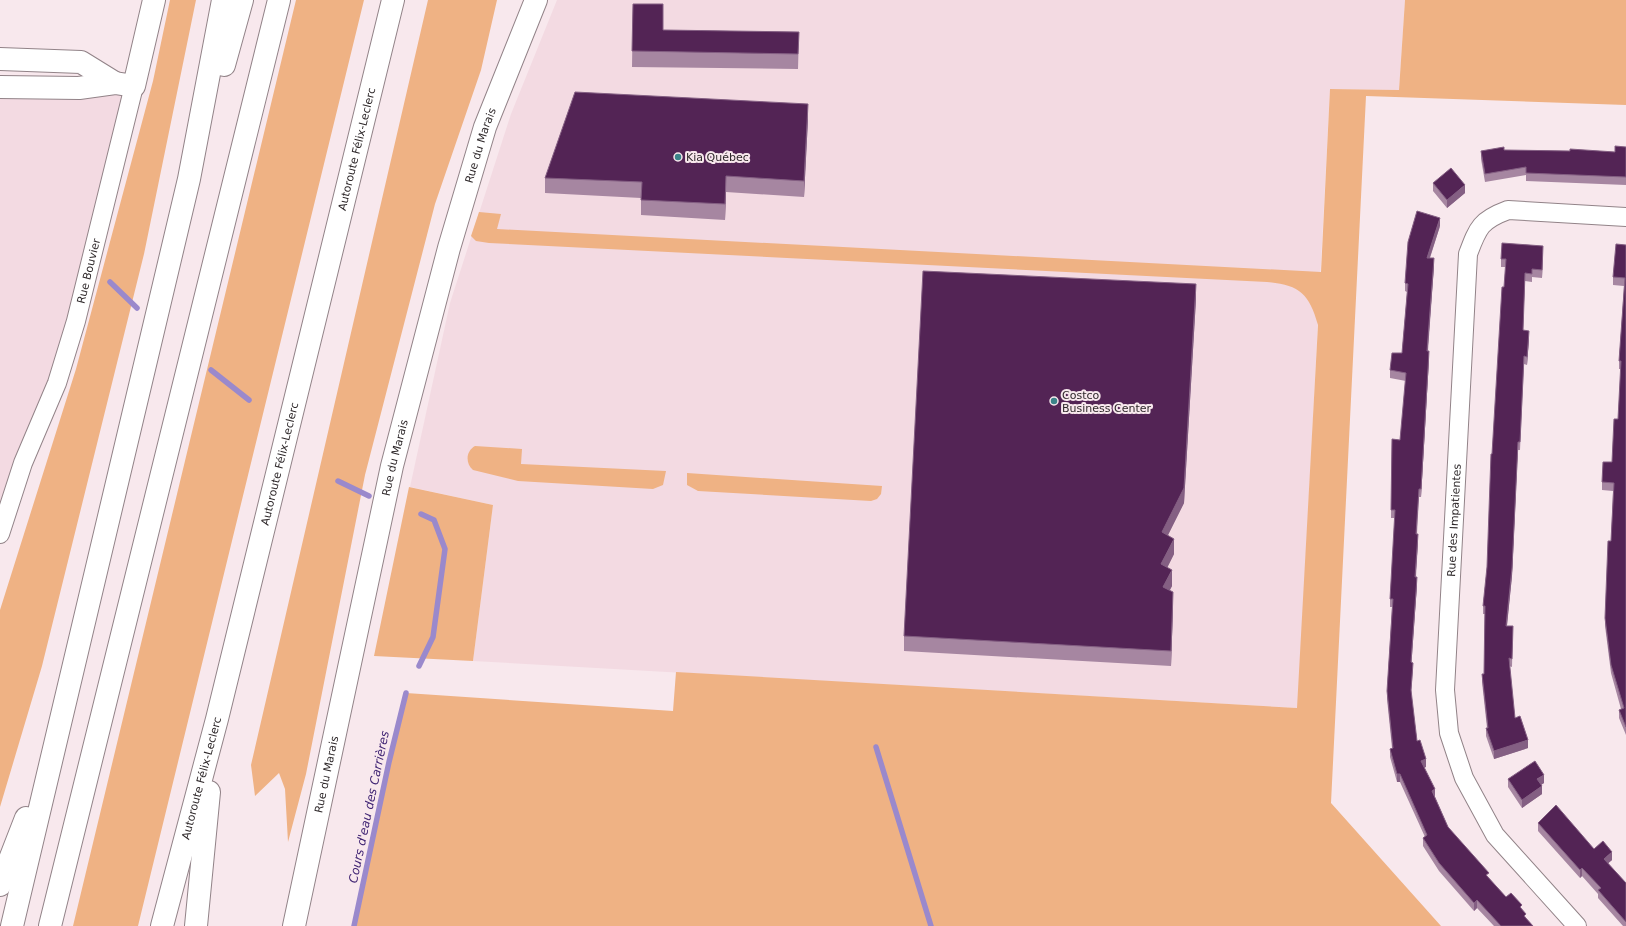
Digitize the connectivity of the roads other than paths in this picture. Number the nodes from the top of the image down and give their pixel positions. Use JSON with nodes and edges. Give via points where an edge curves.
{"nodes":[{"id":1,"x":154,"y":0,"type":"edge"},
{"id":2,"x":223,"y":0,"type":"edge"},
{"id":3,"x":242,"y":0,"type":"edge"},
{"id":4,"x":279,"y":0,"type":"edge"},
{"id":5,"x":393,"y":0,"type":"edge"},
{"id":6,"x":536,"y":0,"type":"edge"},
{"id":7,"x":0,"y":59,"type":"edge"},
{"id":8,"x":124,"y":84,"type":"junction"},
{"id":9,"x":0,"y":87,"type":"edge"},
{"id":10,"x":189,"y":179,"type":"junction"},
{"id":11,"x":1626,"y":217,"type":"edge"},
{"id":12,"x":0,"y":534,"type":"edge"},
{"id":13,"x":217,"y":720,"type":"junction"},
{"id":14,"x":58,"y":734,"type":"junction"},
{"id":15,"x":0,"y":885,"type":"edge"},
{"id":16,"x":12,"y":926,"type":"edge"},
{"id":17,"x":50,"y":926,"type":"edge"},
{"id":18,"x":162,"y":926,"type":"edge"},
{"id":19,"x":196,"y":926,"type":"edge"},
{"id":20,"x":294,"y":926,"type":"edge"},
{"id":21,"x":1576,"y":926,"type":"edge"}],
"edges":[{"from":1,"to":8,"type":"main road","name":"Rue Bouvier"},
{"from":2,"to":10,"type":"main road"},
{"from":3,"to":10,"type":"main road"},
{"from":4,"to":17,"type":"main road"},
{"from":5,"to":13,"type":"main road","name":"Autoroute Félix-Leclerc"},
{"from":6,"to":20,"type":"main road","name":"Rue du Marais","via":[[485,127],[449,248],[394,458]]},
{"from":7,"to":8,"type":"main road","via":[[81,62]]},
{"from":8,"to":9,"type":"main road","via":[[79,88]]},
{"from":8,"to":12,"type":"street","name":"Rue Bouvier","via":[[76,321],[57,383],[23,463]]},
{"from":10,"to":14,"type":"main road"},
{"from":11,"to":21,"type":"street","name":"Rue des Impatientes","via":[[1508,210],[1490,217],[1476,232],[1468,254],[1445,690],[1449,733],[1464,778],[1495,835]]},
{"from":13,"to":18,"type":"main road","name":"Autoroute Félix-Leclerc"},
{"from":13,"to":19,"type":"main road"},
{"from":14,"to":15,"type":"main road"},
{"from":14,"to":16,"type":"main road"}]}
